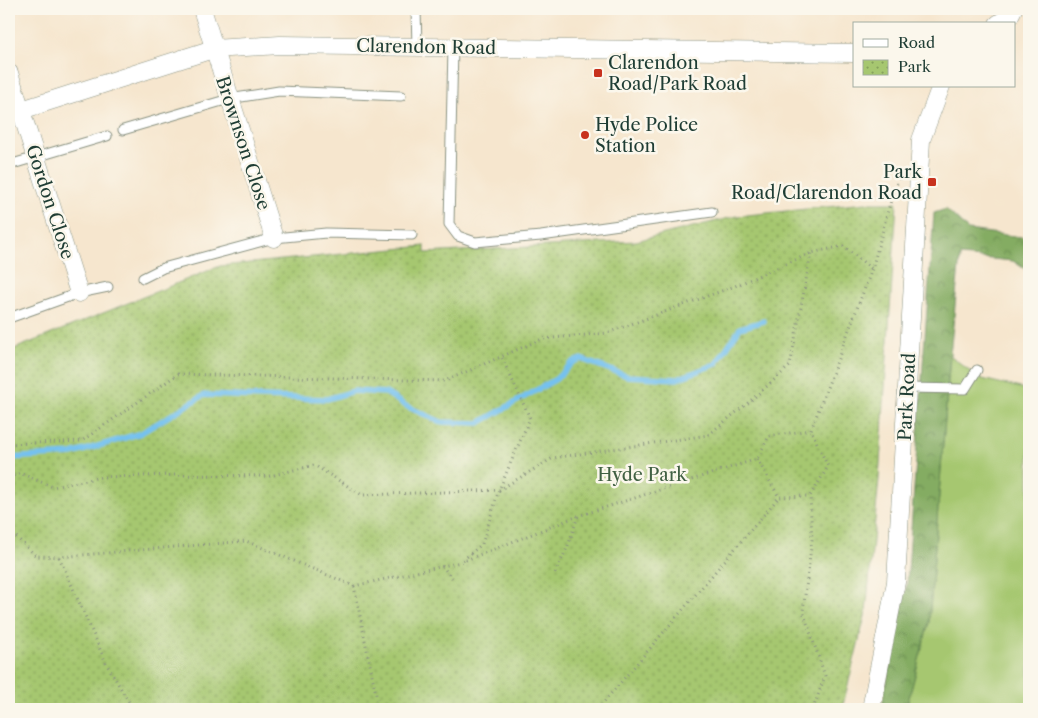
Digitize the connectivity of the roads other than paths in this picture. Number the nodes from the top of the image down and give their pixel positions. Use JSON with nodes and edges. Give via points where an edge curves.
{"nodes":[{"id":1,"x":202,"y":9,"type":"edge"},
{"id":2,"x":416,"y":9,"type":"edge"},
{"id":3,"x":417,"y":47,"type":"junction"},
{"id":4,"x":453,"y":47,"type":"junction"},
{"id":5,"x":213,"y":49,"type":"junction"},
{"id":6,"x":853,"y":53,"type":"edge"},
{"id":7,"x":9,"y":73,"type":"edge"},
{"id":8,"x":940,"y":88,"type":"edge"},
{"id":9,"x":401,"y":96,"type":"dead end"},
{"id":10,"x":229,"y":99,"type":"junction"},
{"id":11,"x":15,"y":113,"type":"edge"},
{"id":12,"x":123,"y":130,"type":"dead end"},
{"id":13,"x":107,"y":136,"type":"dead end"},
{"id":14,"x":36,"y":156,"type":"junction"},
{"id":15,"x":9,"y":164,"type":"edge"},
{"id":16,"x":712,"y":212,"type":"dead end"},
{"id":17,"x":412,"y":235,"type":"dead end"},
{"id":18,"x":274,"y":238,"type":"junction"},
{"id":19,"x":143,"y":278,"type":"dead end"},
{"id":20,"x":108,"y":287,"type":"dead end"},
{"id":21,"x":79,"y":293,"type":"junction"},
{"id":22,"x":9,"y":318,"type":"edge"},
{"id":23,"x":977,"y":370,"type":"dead end"},
{"id":24,"x":907,"y":388,"type":"junction"},
{"id":25,"x":871,"y":709,"type":"edge"}],
"edges":[{"from":1,"to":5,"type":"street","name":"Brownson Close"},
{"from":2,"to":3,"type":"lane"},
{"from":3,"to":4,"type":"street","name":"Clarendon Road"},
{"from":3,"to":5,"type":"street","name":"Clarendon Road","via":[[280,45]]},
{"from":4,"to":6,"type":"street","name":"Clarendon Road"},
{"from":4,"to":16,"type":"lane","via":[[449,224],[458,236],[475,242],[497,240]]},
{"from":5,"to":10,"type":"street","name":"Brownson Close"},
{"from":5,"to":11,"type":"street","name":"Clarendon Road"},
{"from":7,"to":11,"type":"street","name":"Gordon Close"},
{"from":8,"to":24,"type":"street","name":"Park Road","via":[[921,140]]},
{"from":9,"to":10,"type":"lane","via":[[279,91]]},
{"from":10,"to":12,"type":"lane"},
{"from":10,"to":18,"type":"street","name":"Brownson Close"},
{"from":11,"to":14,"type":"street","name":"Gordon Close"},
{"from":13,"to":14,"type":"lane"},
{"from":14,"to":15,"type":"lane"},
{"from":14,"to":21,"type":"street","name":"Gordon Close"},
{"from":17,"to":18,"type":"lane","via":[[326,232]]},
{"from":18,"to":19,"type":"lane","via":[[163,268]]},
{"from":20,"to":21,"type":"lane"},
{"from":21,"to":22,"type":"lane"},
{"from":23,"to":24,"type":"lane","via":[[966,389]]},
{"from":24,"to":25,"type":"street","name":"Park Road","via":[[896,582]]}]}
